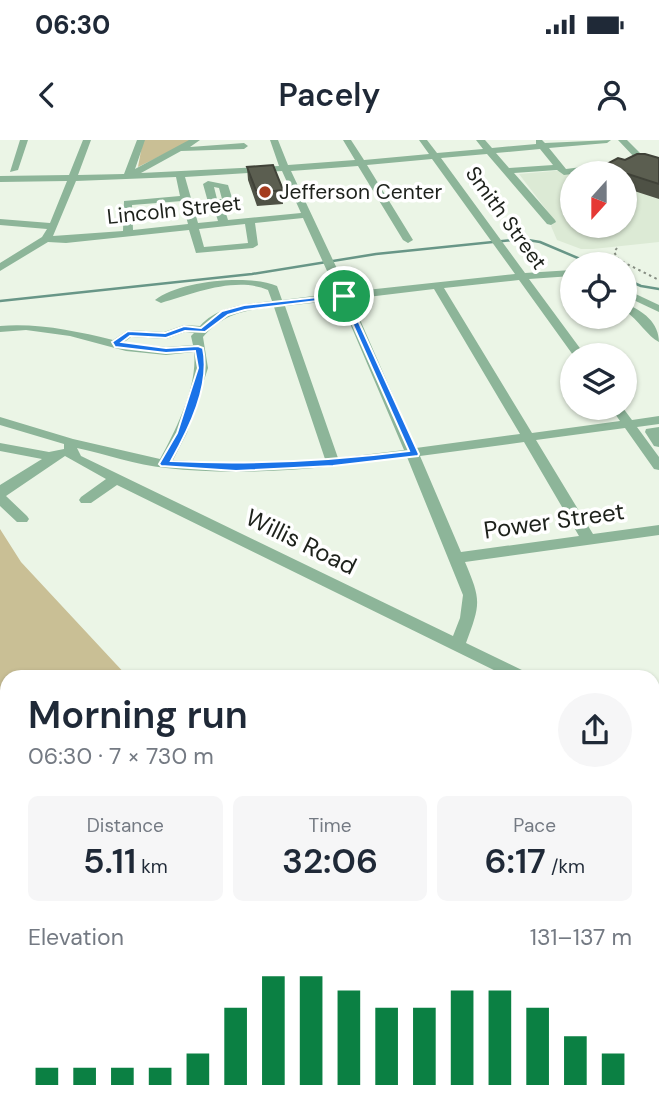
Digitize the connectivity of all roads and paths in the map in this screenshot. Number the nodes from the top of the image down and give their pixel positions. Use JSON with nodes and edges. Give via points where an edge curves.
{"nodes":[{"id":1,"x":24,"y":140,"type":"edge"},
{"id":2,"x":87,"y":140,"type":"edge"},
{"id":3,"x":141,"y":140,"type":"edge"},
{"id":4,"x":196,"y":140,"type":"edge"},
{"id":5,"x":274,"y":140,"type":"edge"},
{"id":6,"x":346,"y":140,"type":"edge"},
{"id":7,"x":423,"y":140,"type":"edge"},
{"id":8,"x":480,"y":140,"type":"edge"},
{"id":9,"x":607,"y":140,"type":"edge"},
{"id":10,"x":622,"y":140,"type":"edge"},
{"id":11,"x":540,"y":143,"type":"edge"},
{"id":12,"x":244,"y":146,"type":"dead end"},
{"id":13,"x":175,"y":150,"type":"junction"},
{"id":14,"x":489,"y":152,"type":"junction"},
{"id":15,"x":436,"y":157,"type":"junction"},
{"id":16,"x":659,"y":160,"type":"edge"},
{"id":17,"x":646,"y":162,"type":"junction"},
{"id":18,"x":360,"y":163,"type":"junction"},
{"id":19,"x":637,"y":163,"type":"edge"},
{"id":20,"x":560,"y":166,"type":"edge"},
{"id":21,"x":659,"y":166,"type":"edge"},
{"id":22,"x":284,"y":169,"type":"junction"},
{"id":23,"x":560,"y":169,"type":"edge"},
{"id":24,"x":13,"y":170,"type":"dead end"},
{"id":25,"x":506,"y":171,"type":"junction"},
{"id":26,"x":180,"y":176,"type":"junction"},
{"id":27,"x":127,"y":177,"type":"junction"},
{"id":28,"x":0,"y":179,"type":"edge"},
{"id":29,"x":72,"y":179,"type":"junction"},
{"id":30,"x":186,"y":201,"type":"junction"},
{"id":31,"x":306,"y":215,"type":"junction"},
{"id":32,"x":250,"y":221,"type":"junction"},
{"id":33,"x":0,"y":222,"type":"edge"},
{"id":34,"x":551,"y":222,"type":"dead end"},
{"id":35,"x":224,"y":224,"type":"junction"},
{"id":36,"x":54,"y":226,"type":"junction"},
{"id":37,"x":193,"y":227,"type":"junction"},
{"id":38,"x":128,"y":234,"type":"junction"},
{"id":39,"x":46,"y":239,"type":"junction"},
{"id":40,"x":408,"y":240,"type":"dead end"},
{"id":41,"x":617,"y":248,"type":"dead end"},
{"id":42,"x":0,"y":268,"type":"edge"},
{"id":43,"x":560,"y":273,"type":"edge"},
{"id":44,"x":521,"y":276,"type":"junction"},
{"id":45,"x":659,"y":280,"type":"edge"},
{"id":46,"x":437,"y":285,"type":"junction"},
{"id":47,"x":344,"y":296,"type":"junction"},
{"id":48,"x":637,"y":298,"type":"edge"},
{"id":49,"x":161,"y":300,"type":"dead end"},
{"id":50,"x":276,"y":303,"type":"junction"},
{"id":51,"x":659,"y":309,"type":"edge"},
{"id":52,"x":637,"y":313,"type":"edge"},
{"id":53,"x":0,"y":329,"type":"edge"},
{"id":54,"x":202,"y":330,"type":"junction"},
{"id":55,"x":659,"y":339,"type":"edge"},
{"id":56,"x":570,"y":343,"type":"edge"},
{"id":57,"x":115,"y":344,"type":"junction"},
{"id":58,"x":198,"y":348,"type":"junction"},
{"id":59,"x":626,"y":420,"type":"edge"},
{"id":60,"x":0,"y":421,"type":"edge"},
{"id":61,"x":629,"y":424,"type":"junction"},
{"id":62,"x":656,"y":430,"type":"edge"},
{"id":63,"x":528,"y":439,"type":"junction"},
{"id":64,"x":639,"y":439,"type":"junction"},
{"id":65,"x":0,"y":447,"type":"edge"},
{"id":66,"x":66,"y":449,"type":"junction"},
{"id":67,"x":414,"y":454,"type":"junction"},
{"id":68,"x":333,"y":463,"type":"junction"},
{"id":69,"x":658,"y":463,"type":"edge"},
{"id":70,"x":164,"y":464,"type":"junction"},
{"id":71,"x":116,"y":479,"type":"junction"},
{"id":72,"x":0,"y":497,"type":"edge"},
{"id":73,"x":86,"y":500,"type":"dead end"},
{"id":74,"x":22,"y":519,"type":"dead end"},
{"id":75,"x":659,"y":530,"type":"edge"},
{"id":76,"x":589,"y":540,"type":"junction"},
{"id":77,"x":456,"y":558,"type":"junction"},
{"id":78,"x":457,"y":646,"type":"junction"},
{"id":79,"x":507,"y":670,"type":"edge"}],
"edges":[{"from":1,"to":24,"type":"street"},
{"from":2,"to":29,"type":"street"},
{"from":3,"to":27,"type":"street"},
{"from":4,"to":13,"type":"street"},
{"from":5,"to":22,"type":"street"},
{"from":6,"to":18,"type":"street"},
{"from":7,"to":15,"type":"street","name":"Smith Street"},
{"from":8,"to":14,"type":"street"},
{"from":9,"to":11,"type":"street"},
{"from":10,"to":17,"type":"street"},
{"from":11,"to":14,"type":"street"},
{"from":11,"to":20,"type":"street"},
{"from":12,"to":13,"type":"street"},
{"from":13,"to":27,"type":"street"},
{"from":14,"to":15,"type":"street"},
{"from":14,"to":25,"type":"street"},
{"from":15,"to":18,"type":"street"},
{"from":15,"to":44,"type":"street","name":"Smith Street"},
{"from":16,"to":17,"type":"street"},
{"from":17,"to":19,"type":"street"},
{"from":17,"to":21,"type":"street"},
{"from":18,"to":22,"type":"street"},
{"from":18,"to":40,"type":"street"},
{"from":22,"to":26,"type":"street"},
{"from":22,"to":31,"type":"street"},
{"from":23,"to":25,"type":"street"},
{"from":25,"to":34,"type":"street"},
{"from":26,"to":27,"type":"street"},
{"from":26,"to":30,"type":"street"},
{"from":27,"to":29,"type":"street"},
{"from":28,"to":29,"type":"street"},
{"from":29,"to":36,"type":"street"},
{"from":30,"to":35,"type":"street","via":[[215,202]]},
{"from":30,"to":37,"type":"street"},
{"from":30,"to":38,"type":"street","via":[[127,203]]},
{"from":31,"to":32,"type":"street","name":"Lincoln Street"},
{"from":31,"to":47,"type":"street"},
{"from":32,"to":35,"type":"street","name":"Lincoln Street"},
{"from":32,"to":37,"type":"street","via":[[255,240],[250,246],[201,251]]},
{"from":33,"to":36,"type":"street"},
{"from":35,"to":37,"type":"street","name":"Lincoln Street"},
{"from":36,"to":39,"type":"street"},
{"from":37,"to":38,"type":"street","name":"Lincoln Street"},
{"from":38,"to":39,"type":"street","name":"Lincoln Street"},
{"from":39,"to":42,"type":"street"},
{"from":41,"to":45,"type":"path","via":[[614,252],[619,260]]},
{"from":43,"to":44,"type":"street"},
{"from":44,"to":46,"type":"street"},
{"from":44,"to":56,"type":"street","name":"Smith Street"},
{"from":46,"to":47,"type":"street"},
{"from":46,"to":63,"type":"street"},
{"from":47,"to":50,"type":"street"},
{"from":47,"to":67,"type":"street"},
{"from":48,"to":51,"type":"street"},
{"from":49,"to":50,"type":"street","via":[[192,289],[254,283],[273,288]]},
{"from":50,"to":54,"type":"street","via":[[225,313]]},
{"from":50,"to":68,"type":"street"},
{"from":52,"to":55,"type":"street"},
{"from":53,"to":57,"type":"street","via":[[26,327]]},
{"from":54,"to":57,"type":"street","via":[[184,328],[166,336],[128,333]]},
{"from":54,"to":58,"type":"street","via":[[197,336]]},
{"from":57,"to":58,"type":"street","via":[[166,351]]},
{"from":58,"to":70,"type":"street","via":[[199,379],[181,433]]},
{"from":59,"to":61,"type":"street"},
{"from":60,"to":66,"type":"street"},
{"from":61,"to":62,"type":"street"},
{"from":61,"to":63,"type":"street"},
{"from":61,"to":64,"type":"street"},
{"from":62,"to":64,"type":"street"},
{"from":63,"to":67,"type":"street"},
{"from":63,"to":76,"type":"street"},
{"from":64,"to":69,"type":"street"},
{"from":65,"to":66,"type":"street","via":[[39,455]]},
{"from":66,"to":70,"type":"street"},
{"from":66,"to":71,"type":"street","name":"Willis Road"},
{"from":66,"to":72,"type":"street","via":[[4,489]]},
{"from":67,"to":68,"type":"street"},
{"from":67,"to":77,"type":"street"},
{"from":68,"to":70,"type":"street","via":[[236,468]]},
{"from":71,"to":73,"type":"street"},
{"from":71,"to":78,"type":"street","name":"Willis Road"},
{"from":72,"to":74,"type":"street"},
{"from":75,"to":76,"type":"street","name":"Power Street"},
{"from":76,"to":77,"type":"street","name":"Power Street"},
{"from":77,"to":78,"type":"street","via":[[471,595]]},
{"from":78,"to":79,"type":"street","name":"Willis Road"}]}
